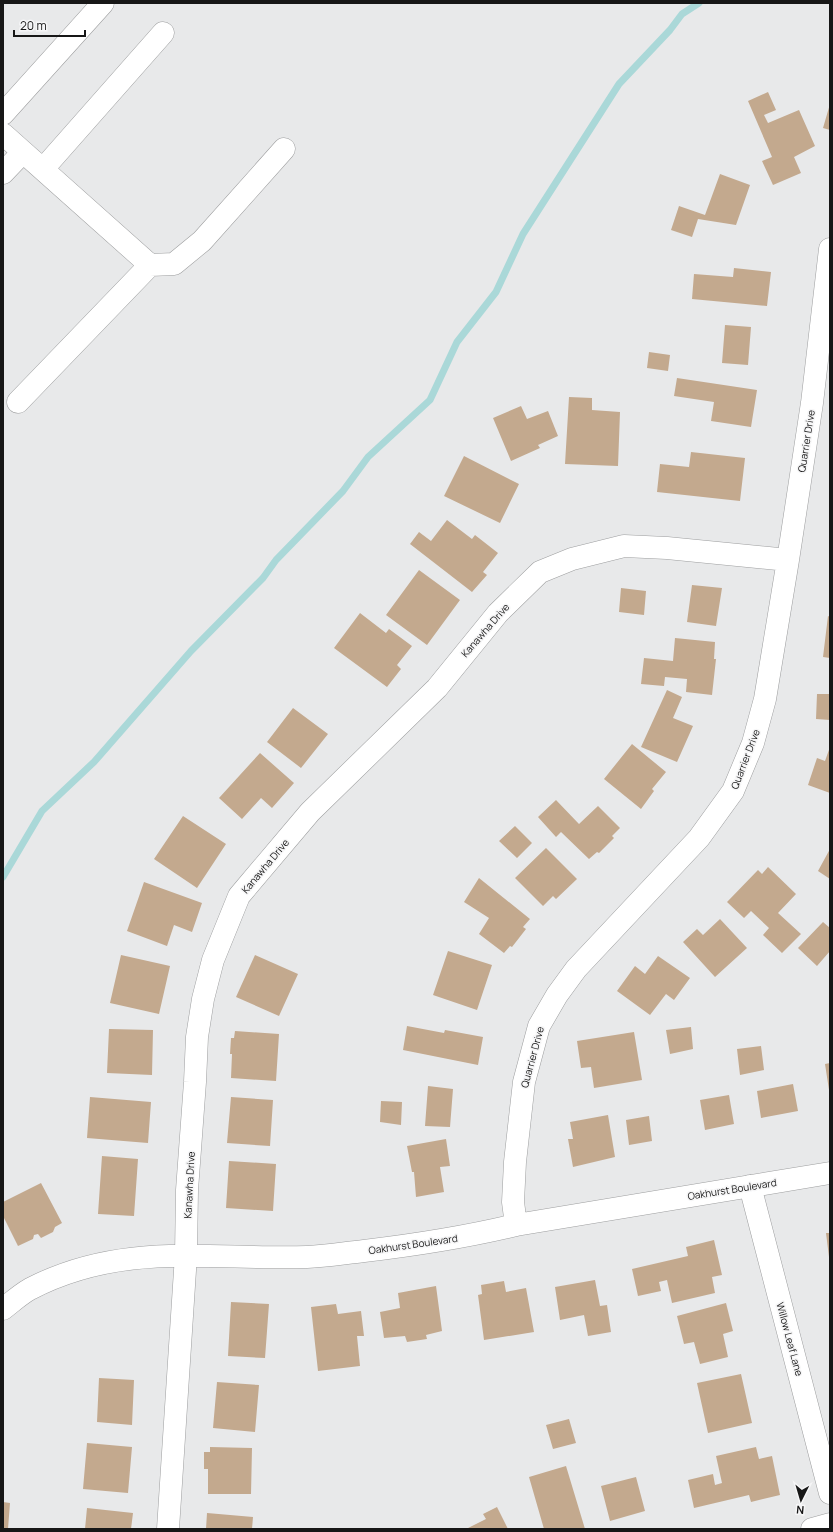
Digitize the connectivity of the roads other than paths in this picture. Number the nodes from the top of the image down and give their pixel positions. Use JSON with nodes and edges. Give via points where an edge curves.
{"nodes":[{"id":1,"x":103,"y":3,"type":"edge"},
{"id":2,"x":163,"y":33,"type":"dead end"},
{"id":3,"x":3,"y":114,"type":"edge"},
{"id":4,"x":3,"y":134,"type":"edge"},
{"id":5,"x":284,"y":150,"type":"dead end"},
{"id":6,"x":24,"y":152,"type":"junction"},
{"id":7,"x":43,"y":169,"type":"junction"},
{"id":8,"x":3,"y":173,"type":"edge"},
{"id":9,"x":830,"y":249,"type":"edge"},
{"id":10,"x":150,"y":265,"type":"junction"},
{"id":11,"x":18,"y":402,"type":"dead end"},
{"id":12,"x":788,"y":560,"type":"junction"},
{"id":13,"x":830,"y":1173,"type":"edge"},
{"id":14,"x":750,"y":1186,"type":"junction"},
{"id":15,"x":516,"y":1225,"type":"junction"},
{"id":16,"x":186,"y":1255,"type":"junction"},
{"id":17,"x":3,"y":1309,"type":"edge"},
{"id":18,"x":830,"y":1493,"type":"edge"},
{"id":19,"x":830,"y":1524,"type":"edge"},
{"id":20,"x":168,"y":1529,"type":"edge"},
{"id":21,"x":812,"y":1529,"type":"edge"}],
"edges":[{"from":1,"to":3,"type":"street"},
{"from":2,"to":7,"type":"street"},
{"from":4,"to":6,"type":"street"},
{"from":5,"to":10,"type":"street","via":[[202,241],[174,264]]},
{"from":6,"to":7,"type":"street"},
{"from":6,"to":8,"type":"street"},
{"from":7,"to":10,"type":"street"},
{"from":9,"to":12,"type":"street","name":"Quarrier Drive","via":[[812,403]]},
{"from":10,"to":11,"type":"street"},
{"from":12,"to":15,"type":"street","name":"Quarrier Drive","via":[[765,699],[753,743],[733,791],[699,838],[576,969],[539,1026],[524,1082],[513,1202]]},
{"from":12,"to":16,"type":"street","name":"Kanawha Drive","via":[[624,546],[572,559],[540,572],[498,613],[437,688],[310,812],[239,896],[213,960],[197,1037],[187,1190]]},
{"from":13,"to":14,"type":"street","name":"Oakhurst Boulevard"},
{"from":14,"to":15,"type":"street","name":"Oakhurst Boulevard"},
{"from":14,"to":18,"type":"street","name":"Willow Leaf Lane"},
{"from":15,"to":16,"type":"street","name":"Oakhurst Boulevard","via":[[477,1235],[416,1245],[307,1257]]},
{"from":16,"to":17,"type":"street","name":"Oakhurst Boulevard","via":[[144,1256],[69,1272],[29,1290]]},
{"from":16,"to":20,"type":"street","name":"Kanawha Drive"},
{"from":19,"to":21,"type":"street"}]}
